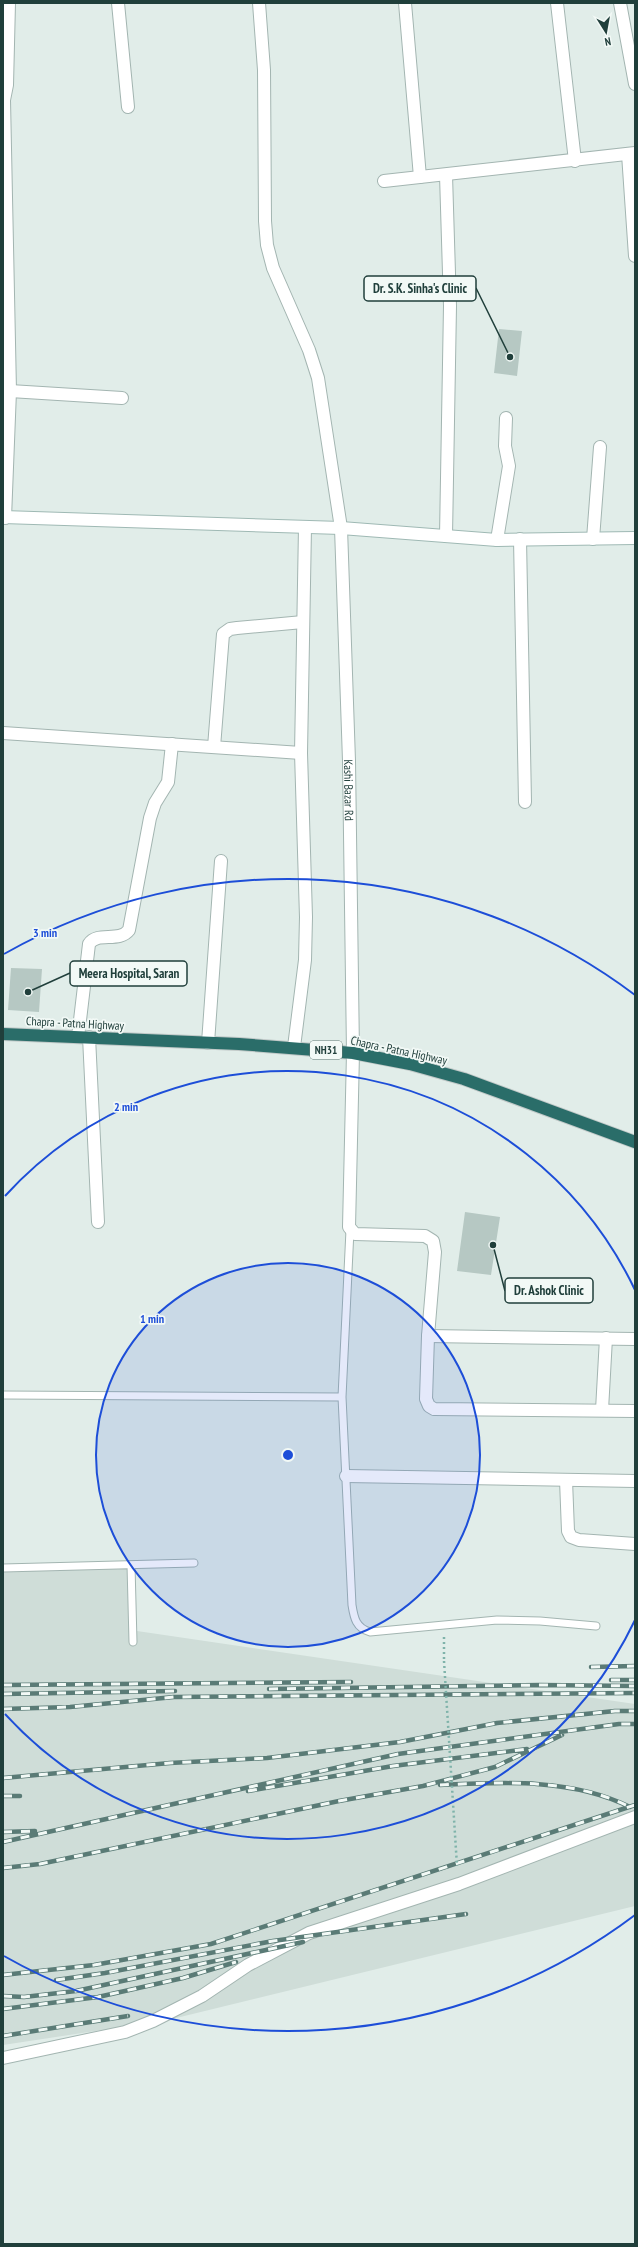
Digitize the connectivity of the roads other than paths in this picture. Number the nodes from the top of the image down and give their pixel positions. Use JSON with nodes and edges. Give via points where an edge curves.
{"nodes":[{"id":1,"x":9,"y":3,"type":"edge"},
{"id":2,"x":118,"y":3,"type":"edge"},
{"id":3,"x":259,"y":3,"type":"edge"},
{"id":4,"x":405,"y":3,"type":"edge"},
{"id":5,"x":557,"y":3,"type":"edge"},
{"id":6,"x":620,"y":3,"type":"edge"},
{"id":7,"x":635,"y":84,"type":"edge"},
{"id":8,"x":128,"y":106,"type":"dead end"},
{"id":9,"x":632,"y":154,"type":"edge"},
{"id":10,"x":575,"y":161,"type":"junction"},
{"id":11,"x":446,"y":174,"type":"junction"},
{"id":12,"x":420,"y":177,"type":"junction"},
{"id":13,"x":384,"y":181,"type":"dead end"},
{"id":14,"x":4,"y":182,"type":"edge"},
{"id":15,"x":635,"y":256,"type":"edge"},
{"id":16,"x":10,"y":391,"type":"junction"},
{"id":17,"x":122,"y":398,"type":"dead end"},
{"id":18,"x":506,"y":418,"type":"dead end"},
{"id":19,"x":600,"y":447,"type":"dead end"},
{"id":20,"x":4,"y":518,"type":"edge"},
{"id":21,"x":305,"y":527,"type":"junction"},
{"id":22,"x":341,"y":528,"type":"junction"},
{"id":23,"x":446,"y":536,"type":"junction"},
{"id":24,"x":635,"y":538,"type":"edge"},
{"id":25,"x":520,"y":539,"type":"junction"},
{"id":26,"x":592,"y":539,"type":"junction"},
{"id":27,"x":497,"y":540,"type":"junction"},
{"id":28,"x":303,"y":622,"type":"junction"},
{"id":29,"x":3,"y":733,"type":"edge"},
{"id":30,"x":172,"y":744,"type":"junction"},
{"id":31,"x":214,"y":747,"type":"junction"},
{"id":32,"x":301,"y":754,"type":"junction"},
{"id":33,"x":524,"y":802,"type":"dead end"},
{"id":34,"x":221,"y":861,"type":"dead end"},
{"id":35,"x":3,"y":1034,"type":"edge"},
{"id":36,"x":83,"y":1037,"type":"junction"},
{"id":37,"x":208,"y":1043,"type":"junction"},
{"id":38,"x":294,"y":1047,"type":"junction"},
{"id":39,"x":353,"y":1053,"type":"junction"},
{"id":40,"x":635,"y":1142,"type":"edge"},
{"id":41,"x":98,"y":1222,"type":"dead end"},
{"id":42,"x":350,"y":1230,"type":"junction"},
{"id":43,"x":428,"y":1336,"type":"junction"},
{"id":44,"x":606,"y":1338,"type":"junction"},
{"id":45,"x":635,"y":1339,"type":"edge"},
{"id":46,"x":3,"y":1395,"type":"edge"},
{"id":47,"x":342,"y":1397,"type":"junction"},
{"id":48,"x":602,"y":1410,"type":"junction"},
{"id":49,"x":635,"y":1411,"type":"edge"},
{"id":50,"x":346,"y":1476,"type":"junction"},
{"id":51,"x":566,"y":1480,"type":"junction"},
{"id":52,"x":635,"y":1481,"type":"edge"},
{"id":53,"x":635,"y":1544,"type":"edge"},
{"id":54,"x":194,"y":1563,"type":"dead end"},
{"id":55,"x":131,"y":1565,"type":"junction"},
{"id":56,"x":3,"y":1568,"type":"edge"},
{"id":57,"x":596,"y":1626,"type":"dead end"},
{"id":58,"x":133,"y":1642,"type":"dead end"},
{"id":59,"x":635,"y":1817,"type":"edge"},
{"id":60,"x":3,"y":2058,"type":"edge"}],
"edges":[{"from":1,"to":14,"type":"street","via":[[7,85],[4,100]]},
{"from":2,"to":8,"type":"street"},
{"from":3,"to":22,"type":"street","name":"Kashi Bazar Rd","via":[[264,70],[267,245],[273,268],[309,350],[318,378]]},
{"from":4,"to":12,"type":"street"},
{"from":5,"to":10,"type":"street"},
{"from":6,"to":7,"type":"street"},
{"from":9,"to":10,"type":"street"},
{"from":9,"to":15,"type":"street"},
{"from":10,"to":11,"type":"street"},
{"from":11,"to":12,"type":"street"},
{"from":11,"to":23,"type":"street","via":[[450,340]]},
{"from":12,"to":13,"type":"street"},
{"from":14,"to":16,"type":"street"},
{"from":16,"to":17,"type":"street"},
{"from":16,"to":20,"type":"street"},
{"from":18,"to":27,"type":"street","via":[[505,446],[509,466]]},
{"from":19,"to":26,"type":"street"},
{"from":20,"to":21,"type":"street"},
{"from":21,"to":22,"type":"street"},
{"from":21,"to":28,"type":"street"},
{"from":22,"to":23,"type":"street"},
{"from":22,"to":39,"type":"street","name":"Kashi Bazar Rd","via":[[349,761]]},
{"from":23,"to":27,"type":"street"},
{"from":24,"to":26,"type":"street"},
{"from":25,"to":26,"type":"street"},
{"from":25,"to":27,"type":"street"},
{"from":25,"to":33,"type":"street"},
{"from":28,"to":31,"type":"street","via":[[230,629],[223,634]]},
{"from":28,"to":32,"type":"street"},
{"from":29,"to":30,"type":"street"},
{"from":30,"to":31,"type":"street"},
{"from":30,"to":36,"type":"street","via":[[168,782],[154,802],[150,818],[129,930],[121,936],[94,939],[89,944]]},
{"from":31,"to":32,"type":"street"},
{"from":32,"to":38,"type":"street","via":[[305,960]]},
{"from":34,"to":37,"type":"street"},
{"from":35,"to":36,"type":"highway","name":"Chapra - Patna Highway","number":"NH31"},
{"from":36,"to":37,"type":"highway","name":"Chapra - Patna Highway","number":"NH31"},
{"from":36,"to":41,"type":"street"},
{"from":37,"to":38,"type":"highway","name":"Chapra - Patna Highway","number":"NH31"},
{"from":38,"to":39,"type":"highway","name":"Chapra - Patna Highway","number":"NH31"},
{"from":39,"to":40,"type":"highway","name":"Chapra - Patna Highway","number":"NH31","via":[[410,1064],[464,1079]]},
{"from":39,"to":42,"type":"street","name":"Kashi Bazar Rd","via":[[348,1215]]},
{"from":42,"to":43,"type":"street","via":[[359,1234],[425,1236],[433,1241],[435,1252]]},
{"from":42,"to":47,"type":"lane"},
{"from":43,"to":44,"type":"street"},
{"from":43,"to":48,"type":"street","via":[[426,1399],[431,1408]]},
{"from":44,"to":45,"type":"street"},
{"from":44,"to":48,"type":"street"},
{"from":46,"to":47,"type":"lane"},
{"from":47,"to":50,"type":"lane"},
{"from":48,"to":49,"type":"street"},
{"from":50,"to":51,"type":"street"},
{"from":50,"to":57,"type":"lane","via":[[352,1605],[358,1626],[370,1632],[516,1620]]},
{"from":51,"to":52,"type":"street"},
{"from":51,"to":53,"type":"street","via":[[568,1531],[571,1537],[580,1540]]},
{"from":54,"to":55,"type":"lane"},
{"from":55,"to":56,"type":"lane"},
{"from":55,"to":58,"type":"lane"},
{"from":59,"to":60,"type":"street","via":[[459,1884],[310,1933],[248,1965],[202,1996],[125,2032]]}]}
